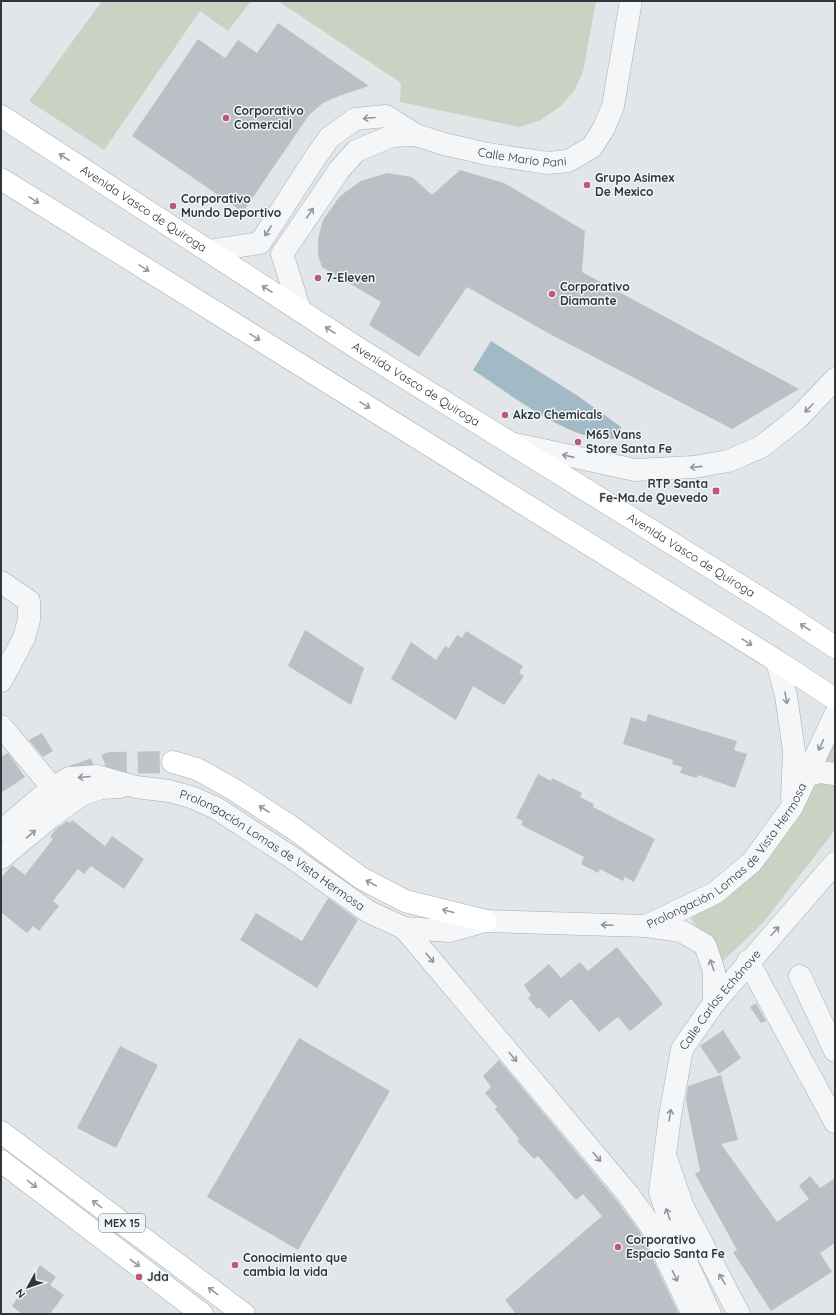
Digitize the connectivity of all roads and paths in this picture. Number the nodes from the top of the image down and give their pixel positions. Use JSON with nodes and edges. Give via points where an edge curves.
{"nodes":[{"id":1,"x":631,"y":1,"type":"edge"},
{"id":2,"x":1,"y":116,"type":"edge"},
{"id":3,"x":416,"y":135,"type":"junction"},
{"id":4,"x":1,"y":179,"type":"edge"},
{"id":5,"x":208,"y":250,"type":"junction"},
{"id":6,"x":300,"y":310,"type":"junction"},
{"id":7,"x":835,"y":379,"type":"edge"},
{"id":8,"x":512,"y":444,"type":"junction"},
{"id":9,"x":1,"y":582,"type":"edge"},
{"id":10,"x":835,"y":646,"type":"edge"},
{"id":11,"x":777,"y":661,"type":"junction"},
{"id":12,"x":1,"y":681,"type":"edge"},
{"id":13,"x":835,"y":699,"type":"edge"},
{"id":14,"x":835,"y":715,"type":"edge"},
{"id":15,"x":1,"y":726,"type":"edge"},
{"id":16,"x":172,"y":762,"type":"tunnel mouth"},
{"id":17,"x":835,"y":774,"type":"edge"},
{"id":18,"x":806,"y":775,"type":"junction"},
{"id":19,"x":136,"y":787,"type":"junction"},
{"id":20,"x":52,"y":788,"type":"junction"},
{"id":21,"x":67,"y":805,"type":"junction"},
{"id":22,"x":792,"y":807,"type":"junction"},
{"id":23,"x":1,"y":831,"type":"edge"},
{"id":24,"x":1,"y":858,"type":"edge"},
{"id":25,"x":835,"y":863,"type":"edge"},
{"id":26,"x":486,"y":921,"type":"junction"},
{"id":27,"x":646,"y":926,"type":"junction"},
{"id":28,"x":404,"y":928,"type":"junction"},
{"id":29,"x":748,"y":962,"type":"junction"},
{"id":30,"x":800,"y":976,"type":"dead end"},
{"id":31,"x":714,"y":1003,"type":"junction"},
{"id":32,"x":835,"y":1051,"type":"edge"},
{"id":33,"x":835,"y":1122,"type":"edge"},
{"id":34,"x":1,"y":1132,"type":"edge"},
{"id":35,"x":664,"y":1154,"type":"junction"},
{"id":36,"x":1,"y":1161,"type":"edge"},
{"id":37,"x":202,"y":1314,"type":"edge"},
{"id":38,"x":244,"y":1314,"type":"edge"},
{"id":39,"x":693,"y":1314,"type":"edge"},
{"id":40,"x":710,"y":1314,"type":"edge"},
{"id":41,"x":739,"y":1314,"type":"edge"}],
"edges":[{"from":1,"to":3,"type":"street","name":"Calle Mario Pani","via":[[613,106],[604,128],[592,147],[568,161],[548,163],[488,154]]},
{"from":5,"to":2,"type":"main road","name":"Avenida Vasco de Quiroga","one_way":true},
{"from":3,"to":5,"type":"street","name":"Calle Mario Pani","one_way":true,"via":[[386,116],[355,119],[329,138],[260,243]]},
{"from":6,"to":3,"type":"street","name":"Calle Mario Pani","one_way":true,"via":[[282,254],[340,169],[356,151],[392,136]]},
{"from":4,"to":11,"type":"main road","one_way":true},
{"from":6,"to":5,"type":"main road","name":"Avenida Vasco de Quiroga","one_way":true},
{"from":8,"to":6,"type":"main road","name":"Avenida Vasco de Quiroga","one_way":true},
{"from":7,"to":8,"type":"street","one_way":true,"via":[[799,417],[761,447],[728,461],[694,467],[635,470]]},
{"from":10,"to":8,"type":"main road","name":"Avenida Vasco de Quiroga","one_way":true},
{"from":9,"to":12,"type":"street","via":[[29,601],[29,620],[24,638]]},
{"from":11,"to":13,"type":"main road"},
{"from":11,"to":22,"type":"street","one_way":true,"via":[[786,696],[794,751]]},
{"from":14,"to":18,"type":"street","name":"Prolongación Lomas de Vista Hermosa","one_way":true},
{"from":15,"to":20,"type":"street"},
{"from":26,"to":16,"type":"main road","one_way":true,"via":[[405,901],[362,878],[233,789],[197,769]]},
{"from":17,"to":18,"type":"street","via":[[821,772]]},
{"from":18,"to":22,"type":"street","name":"Prolongación Lomas de Vista Hermosa"},
{"from":19,"to":20,"type":"street","name":"Prolongación Lomas de Vista Hermosa","one_way":true,"via":[[97,776],[69,778]]},
{"from":19,"to":21,"type":"street","name":"Prolongación Lomas de Vista Hermosa","via":[[101,788],[81,795]]},
{"from":19,"to":28,"type":"street","name":"Prolongación Lomas de Vista Hermosa","via":[[169,791],[216,808],[369,912]]},
{"from":20,"to":21,"type":"street"},
{"from":20,"to":23,"type":"street","name":"Prolongación Lomas de Vista Hermosa"},
{"from":24,"to":21,"type":"street","name":"Prolongación Lomas de Vista Hermosa","one_way":true},
{"from":22,"to":27,"type":"street","name":"Prolongación Lomas de Vista Hermosa","via":[[752,862],[715,893]]},
{"from":29,"to":25,"type":"street","name":"Calle Carlos Echánove","one_way":true},
{"from":27,"to":26,"type":"street","name":"Prolongación Lomas de Vista Hermosa","one_way":true},
{"from":26,"to":28,"type":"street","name":"Prolongación Lomas de Vista Hermosa","via":[[450,931]]},
{"from":31,"to":27,"type":"street","one_way":true,"via":[[714,971],[705,945],[681,931]]},
{"from":28,"to":39,"type":"street","name":"Prolongación Lomas de Vista Hermosa","one_way":true,"via":[[628,1194],[650,1226]]},
{"from":29,"to":31,"type":"street","name":"Calle Carlos Echánove"},
{"from":29,"to":33,"type":"street"},
{"from":30,"to":32,"type":"street"},
{"from":35,"to":31,"type":"street","name":"Calle Carlos Echánove","one_way":true,"via":[[682,1049]]},
{"from":38,"to":34,"type":"main road","number":"MEX 15","one_way":true},
{"from":40,"to":35,"type":"street","one_way":true,"via":[[675,1237],[660,1192]]},
{"from":41,"to":35,"type":"street","name":"Calle Carlos Echánove","one_way":true,"via":[[683,1207]]},
{"from":36,"to":37,"type":"main road","number":"MEX 15","one_way":true}]}
